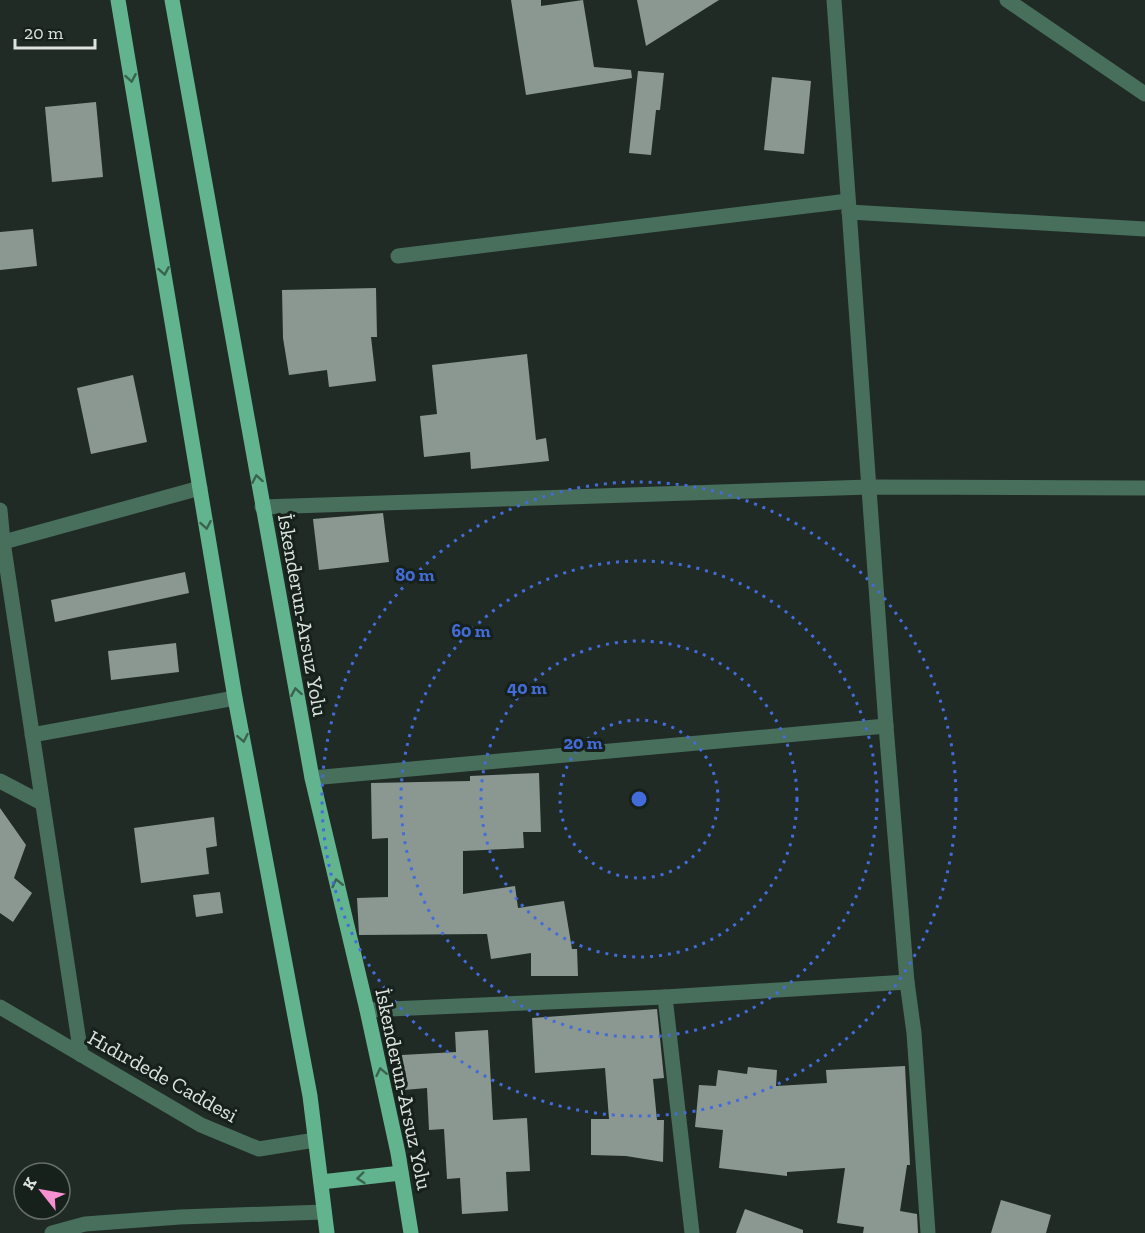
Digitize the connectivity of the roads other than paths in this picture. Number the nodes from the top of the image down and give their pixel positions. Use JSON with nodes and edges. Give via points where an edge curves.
{"nodes":[{"id":1,"x":118,"y":0,"type":"edge"},
{"id":2,"x":172,"y":0,"type":"edge"},
{"id":3,"x":834,"y":0,"type":"edge"},
{"id":4,"x":1007,"y":0,"type":"edge"},
{"id":5,"x":1145,"y":94,"type":"edge"},
{"id":6,"x":849,"y":207,"type":"junction"},
{"id":7,"x":1145,"y":229,"type":"edge"},
{"id":8,"x":398,"y":256,"type":"dead end"},
{"id":9,"x":869,"y":487,"type":"junction"},
{"id":10,"x":200,"y":488,"type":"junction"},
{"id":11,"x":1145,"y":488,"type":"edge"},
{"id":12,"x":262,"y":507,"type":"junction"},
{"id":13,"x":0,"y":510,"type":"edge"},
{"id":14,"x":2,"y":543,"type":"edge"},
{"id":15,"x":235,"y":698,"type":"junction"},
{"id":16,"x":886,"y":726,"type":"junction"},
{"id":17,"x":32,"y":735,"type":"junction"},
{"id":18,"x":312,"y":778,"type":"junction"},
{"id":19,"x":0,"y":781,"type":"edge"},
{"id":20,"x":42,"y":803,"type":"junction"},
{"id":21,"x":907,"y":982,"type":"junction"},
{"id":22,"x":665,"y":997,"type":"junction"},
{"id":23,"x":0,"y":1007,"type":"edge"},
{"id":24,"x":367,"y":1010,"type":"junction"},
{"id":25,"x":81,"y":1055,"type":"junction"},
{"id":26,"x":315,"y":1140,"type":"junction"},
{"id":27,"x":402,"y":1173,"type":"junction"},
{"id":28,"x":321,"y":1182,"type":"junction"},
{"id":29,"x":324,"y":1212,"type":"junction"},
{"id":30,"x":86,"y":1228,"type":"edge"},
{"id":31,"x":52,"y":1233,"type":"edge"},
{"id":32,"x":327,"y":1233,"type":"edge"},
{"id":33,"x":411,"y":1233,"type":"edge"},
{"id":34,"x":692,"y":1233,"type":"edge"},
{"id":35,"x":928,"y":1233,"type":"edge"}],
"edges":[{"from":1,"to":10,"type":"main road","one_way":true},
{"from":12,"to":2,"type":"main road","name":"İskenderun-Arsuz Yolu","one_way":true},
{"from":3,"to":6,"type":"street"},
{"from":4,"to":5,"type":"street"},
{"from":6,"to":7,"type":"street"},
{"from":6,"to":8,"type":"street"},
{"from":6,"to":9,"type":"street"},
{"from":9,"to":11,"type":"street"},
{"from":9,"to":12,"type":"street"},
{"from":9,"to":16,"type":"street"},
{"from":10,"to":14,"type":"street"},
{"from":10,"to":15,"type":"main road","one_way":true},
{"from":18,"to":12,"type":"main road","name":"İskenderun-Arsuz Yolu","one_way":true},
{"from":13,"to":14,"type":"street"},
{"from":14,"to":17,"type":"street"},
{"from":15,"to":17,"type":"street"},
{"from":15,"to":26,"type":"main road","one_way":true},
{"from":16,"to":18,"type":"street"},
{"from":16,"to":21,"type":"street"},
{"from":17,"to":20,"type":"street"},
{"from":24,"to":18,"type":"main road","name":"İskenderun-Arsuz Yolu","one_way":true},
{"from":19,"to":20,"type":"street"},
{"from":20,"to":25,"type":"street"},
{"from":21,"to":22,"type":"street"},
{"from":21,"to":35,"type":"street"},
{"from":22,"to":24,"type":"street"},
{"from":22,"to":34,"type":"street"},
{"from":23,"to":25,"type":"street","name":"Hıdırdede Caddesi"},
{"from":27,"to":24,"type":"main road","name":"İskenderun-Arsuz Yolu","one_way":true},
{"from":25,"to":26,"type":"street","name":"Hıdırdede Caddesi","via":[[201,1125],[259,1149]]},
{"from":26,"to":28,"type":"main road"},
{"from":27,"to":28,"type":"main road","one_way":true},
{"from":27,"to":33,"type":"main road","name":"İskenderun-Arsuz Yolu"},
{"from":28,"to":29,"type":"main road"},
{"from":29,"to":30,"type":"street","via":[[180,1217]]},
{"from":29,"to":32,"type":"main road"},
{"from":30,"to":31,"type":"street"}]}
